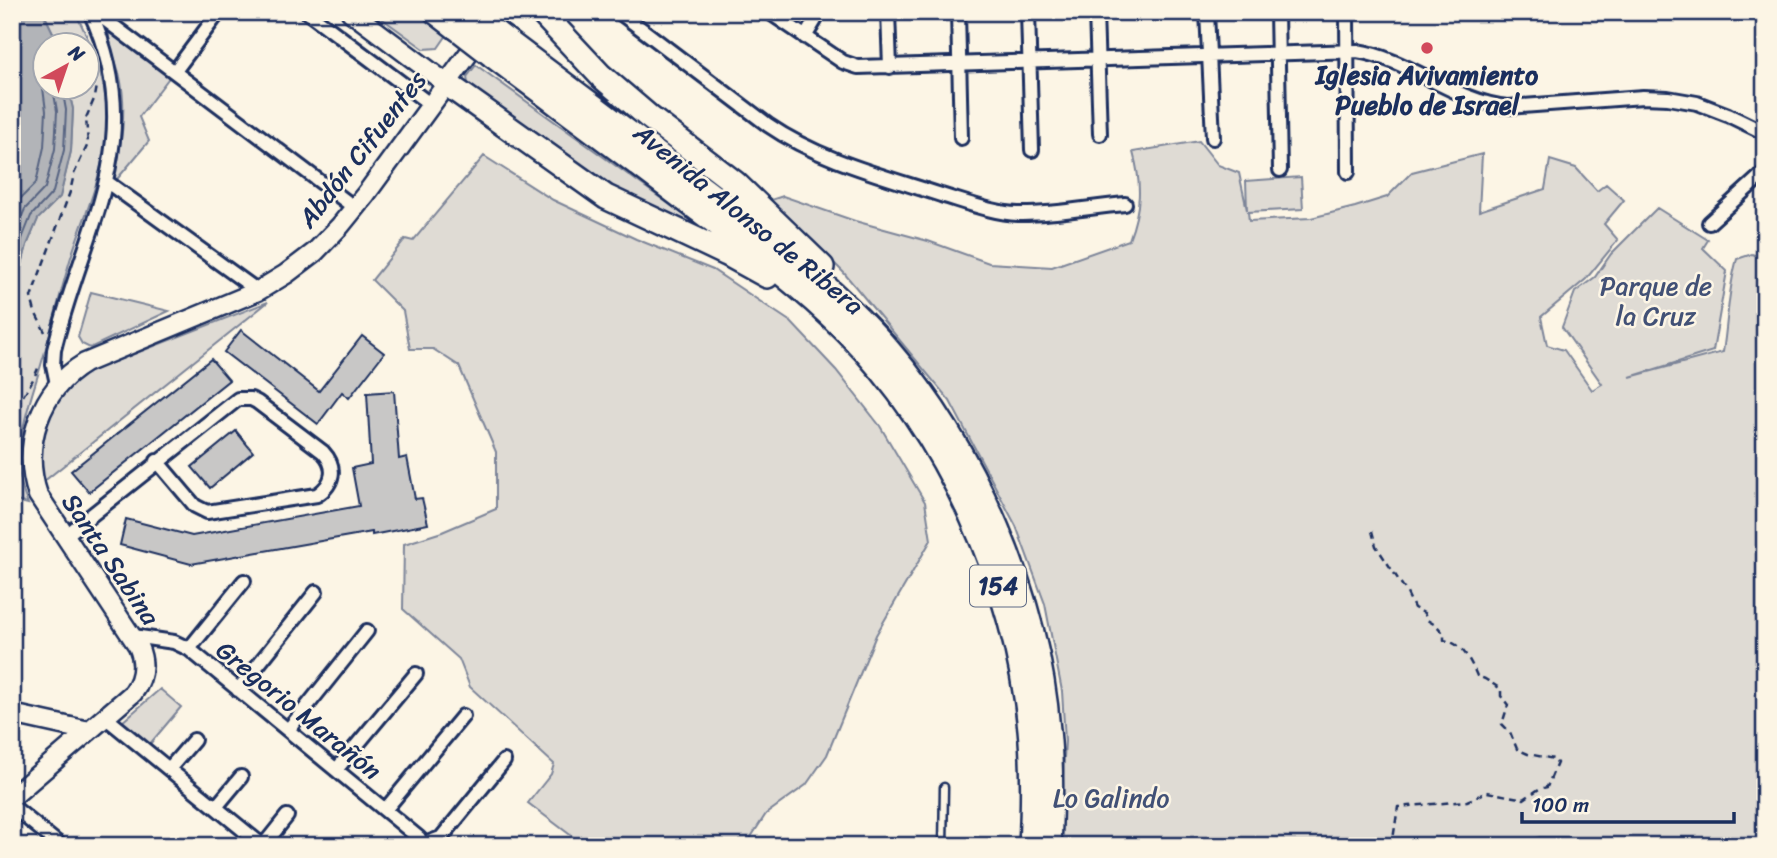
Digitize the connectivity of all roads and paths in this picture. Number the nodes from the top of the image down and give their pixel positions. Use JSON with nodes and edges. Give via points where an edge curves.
{"nodes":[{"id":1,"x":92,"y":12,"type":"edge"},
{"id":2,"x":219,"y":12,"type":"edge"},
{"id":3,"x":307,"y":12,"type":"edge"},
{"id":4,"x":351,"y":12,"type":"edge"},
{"id":5,"x":436,"y":12,"type":"edge"},
{"id":6,"x":499,"y":12,"type":"edge"},
{"id":7,"x":541,"y":12,"type":"edge"},
{"id":8,"x":619,"y":12,"type":"edge"},
{"id":9,"x":769,"y":12,"type":"edge"},
{"id":10,"x":820,"y":12,"type":"edge"},
{"id":11,"x":888,"y":12,"type":"edge"},
{"id":12,"x":958,"y":12,"type":"edge"},
{"id":13,"x":1028,"y":12,"type":"edge"},
{"id":14,"x":1096,"y":12,"type":"edge"},
{"id":15,"x":1207,"y":12,"type":"edge"},
{"id":16,"x":1277,"y":12,"type":"edge"},
{"id":17,"x":1347,"y":12,"type":"edge"},
{"id":18,"x":463,"y":20,"type":"edge"},
{"id":19,"x":805,"y":37,"type":"junction"},
{"id":20,"x":498,"y":47,"type":"junction"},
{"id":21,"x":1347,"y":50,"type":"junction"},
{"id":22,"x":1278,"y":53,"type":"junction"},
{"id":23,"x":1208,"y":55,"type":"junction"},
{"id":24,"x":1097,"y":59,"type":"junction"},
{"id":25,"x":1030,"y":62,"type":"junction"},
{"id":26,"x":959,"y":64,"type":"junction"},
{"id":27,"x":890,"y":66,"type":"junction"},
{"id":28,"x":175,"y":71,"type":"junction"},
{"id":29,"x":447,"y":84,"type":"junction"},
{"id":30,"x":93,"y":102,"type":"edge"},
{"id":31,"x":431,"y":106,"type":"junction"},
{"id":32,"x":1765,"y":133,"type":"edge"},
{"id":33,"x":1100,"y":134,"type":"dead end"},
{"id":34,"x":961,"y":138,"type":"dead end"},
{"id":35,"x":1213,"y":138,"type":"dead end"},
{"id":36,"x":1032,"y":150,"type":"dead end"},
{"id":37,"x":1280,"y":170,"type":"dead end"},
{"id":38,"x":1348,"y":172,"type":"dead end"},
{"id":39,"x":1765,"y":172,"type":"edge"},
{"id":40,"x":107,"y":182,"type":"junction"},
{"id":41,"x":1125,"y":204,"type":"dead end"},
{"id":42,"x":355,"y":208,"type":"junction"},
{"id":43,"x":1709,"y":223,"type":"dead end"},
{"id":44,"x":257,"y":291,"type":"junction"},
{"id":45,"x":826,"y":311,"type":"junction"},
{"id":46,"x":47,"y":337,"type":"dead end"},
{"id":47,"x":889,"y":351,"type":"junction"},
{"id":48,"x":41,"y":359,"type":"dead end"},
{"id":49,"x":57,"y":384,"type":"junction"},
{"id":50,"x":12,"y":417,"type":"edge"},
{"id":51,"x":157,"y":461,"type":"junction"},
{"id":52,"x":1372,"y":531,"type":"dead end"},
{"id":53,"x":64,"y":537,"type":"junction"},
{"id":54,"x":244,"y":581,"type":"dead end"},
{"id":55,"x":316,"y":592,"type":"dead end"},
{"id":56,"x":367,"y":631,"type":"dead end"},
{"id":57,"x":133,"y":636,"type":"junction"},
{"id":58,"x":189,"y":649,"type":"junction"},
{"id":59,"x":416,"y":674,"type":"dead end"},
{"id":60,"x":238,"y":690,"type":"junction"},
{"id":61,"x":12,"y":714,"type":"edge"},
{"id":62,"x":463,"y":716,"type":"dead end"},
{"id":63,"x":105,"y":717,"type":"junction"},
{"id":64,"x":288,"y":730,"type":"junction"},
{"id":65,"x":89,"y":731,"type":"junction"},
{"id":66,"x":194,"y":740,"type":"dead end"},
{"id":67,"x":504,"y":761,"type":"dead end"},
{"id":68,"x":169,"y":769,"type":"junction"},
{"id":69,"x":336,"y":770,"type":"junction"},
{"id":70,"x":241,"y":777,"type":"dead end"},
{"id":71,"x":944,"y":787,"type":"dead end"},
{"id":72,"x":12,"y":797,"type":"edge"},
{"id":73,"x":12,"y":806,"type":"edge"},
{"id":74,"x":216,"y":807,"type":"junction"},
{"id":75,"x":385,"y":810,"type":"junction"},
{"id":76,"x":287,"y":816,"type":"dead end"},
{"id":77,"x":422,"y":845,"type":"edge"},
{"id":78,"x":61,"y":846,"type":"edge"},
{"id":79,"x":263,"y":846,"type":"edge"},
{"id":80,"x":943,"y":846,"type":"edge"},
{"id":81,"x":1031,"y":846,"type":"edge"},
{"id":82,"x":1049,"y":846,"type":"edge"},
{"id":83,"x":1392,"y":846,"type":"edge"}],
"edges":[{"from":1,"to":28,"type":"street"},
{"from":1,"to":40,"type":"street","via":[[112,85]]},
{"from":2,"to":28,"type":"street"},
{"from":3,"to":31,"type":"street"},
{"from":4,"to":29,"type":"street"},
{"from":5,"to":18,"type":"highway","name":"Avenida Alonso de Ribera","number":"154"},
{"from":6,"to":29,"type":"street","name":"Abdón Cifuentes"},
{"from":7,"to":47,"type":"highway","via":[[625,97],[774,219],[837,281]]},
{"from":8,"to":41,"type":"street","via":[[768,125],[820,152],[1005,213]]},
{"from":9,"to":19,"type":"street"},
{"from":10,"to":19,"type":"street"},
{"from":11,"to":27,"type":"street"},
{"from":12,"to":26,"type":"street"},
{"from":13,"to":25,"type":"street"},
{"from":14,"to":24,"type":"street"},
{"from":15,"to":23,"type":"street"},
{"from":16,"to":22,"type":"street"},
{"from":17,"to":21,"type":"street"},
{"from":18,"to":20,"type":"highway","name":"Avenida Alonso de Ribera","number":"154","bridge":true},
{"from":19,"to":27,"type":"street","via":[[850,65]]},
{"from":20,"to":45,"type":"highway","name":"Avenida Alonso de Ribera","number":"154"},
{"from":20,"to":47,"type":"highway","name":"Avenida Alonso de Ribera","number":"154","via":[[764,235]]},
{"from":21,"to":22,"type":"street"},
{"from":21,"to":32,"type":"street","via":[[1388,59],[1496,106],[1668,98],[1697,103]]},
{"from":21,"to":38,"type":"street"},
{"from":22,"to":23,"type":"street"},
{"from":22,"to":37,"type":"street"},
{"from":23,"to":24,"type":"street"},
{"from":23,"to":35,"type":"street"},
{"from":24,"to":25,"type":"street"},
{"from":24,"to":33,"type":"street"},
{"from":25,"to":26,"type":"street"},
{"from":25,"to":36,"type":"street"},
{"from":26,"to":27,"type":"street"},
{"from":26,"to":34,"type":"street"},
{"from":28,"to":42,"type":"street"},
{"from":29,"to":31,"type":"street","name":"Abdón Cifuentes"},
{"from":29,"to":45,"type":"highway","via":[[606,197],[727,254]]},
{"from":30,"to":46,"type":"path","via":[[86,118],[89,144],[31,297]]},
{"from":31,"to":42,"type":"street","name":"Abdón Cifuentes"},
{"from":39,"to":43,"type":"street"},
{"from":40,"to":44,"type":"street"},
{"from":40,"to":49,"type":"street","via":[[58,331],[53,365]]},
{"from":42,"to":44,"type":"street","name":"Abdón Cifuentes","via":[[315,251]]},
{"from":44,"to":49,"type":"street","name":"Abdón Cifuentes","via":[[85,363]]},
{"from":45,"to":81,"type":"highway","name":"Avenida Alonso de Ribera","number":"154","via":[[871,358],[918,421],[983,545],[1005,605],[1026,696],[1032,757]]},
{"from":47,"to":82,"type":"highway","name":"Avenida Alonso de Ribera","number":"154","via":[[966,463],[1016,580],[1036,655],[1048,728]]},
{"from":48,"to":50,"type":"path"},
{"from":49,"to":53,"type":"street","name":"Santa Sabina","via":[[36,429],[31,470],[41,503]]},
{"from":51,"to":51,"type":"street","via":[[232,402],[244,398],[257,402],[323,452],[333,471],[326,488],[317,495],[207,512],[195,506]]},
{"from":51,"to":53,"type":"street"},
{"from":52,"to":83,"type":"path","via":[[1376,547],[1414,608],[1471,660],[1477,676],[1501,689],[1508,705],[1502,724],[1517,749],[1557,763],[1548,787],[1524,799],[1488,792],[1467,801],[1398,807]]},
{"from":53,"to":57,"type":"street","name":"Santa Sabina"},
{"from":54,"to":58,"type":"street"},
{"from":55,"to":60,"type":"street"},
{"from":56,"to":64,"type":"street"},
{"from":57,"to":58,"type":"street","name":"Gregorio Marañón"},
{"from":57,"to":63,"type":"street","name":"Santa Sabina","via":[[142,658],[140,682]]},
{"from":58,"to":60,"type":"street","name":"Gregorio Marañón"},
{"from":59,"to":69,"type":"street"},
{"from":60,"to":64,"type":"street","name":"Gregorio Marañón"},
{"from":61,"to":65,"type":"street"},
{"from":62,"to":75,"type":"street"},
{"from":63,"to":65,"type":"street","name":"Santa Sabina"},
{"from":63,"to":68,"type":"street"},
{"from":64,"to":69,"type":"street","name":"Gregorio Marañón"},
{"from":65,"to":72,"type":"street","name":"Santa Sabina"},
{"from":66,"to":68,"type":"street"},
{"from":67,"to":77,"type":"street","via":[[441,838]]},
{"from":68,"to":74,"type":"street"},
{"from":69,"to":75,"type":"street","name":"Gregorio Marañón"},
{"from":70,"to":74,"type":"street"},
{"from":71,"to":80,"type":"lane"},
{"from":73,"to":78,"type":"street"},
{"from":74,"to":79,"type":"street"},
{"from":75,"to":77,"type":"street","name":"Gregorio Marañón"},
{"from":76,"to":79,"type":"street"}]}
